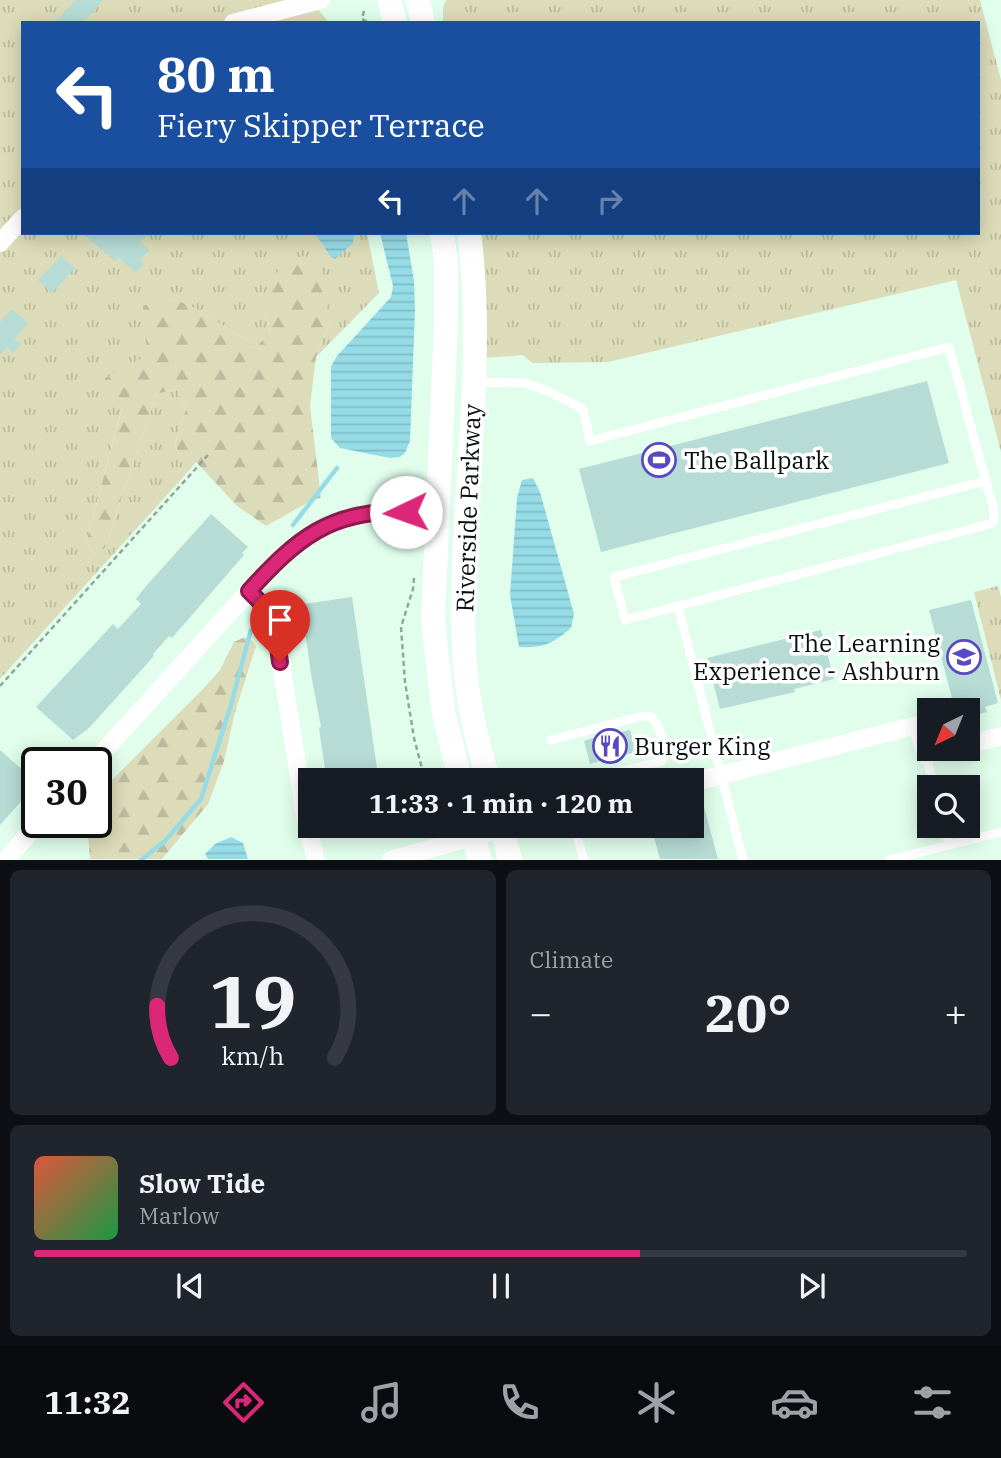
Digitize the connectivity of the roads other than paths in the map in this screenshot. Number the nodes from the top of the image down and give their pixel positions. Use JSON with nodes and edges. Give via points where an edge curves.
{"nodes":[{"id":1,"x":321,"y":0,"type":"edge"},
{"id":2,"x":389,"y":0,"type":"edge"},
{"id":3,"x":418,"y":0,"type":"edge"},
{"id":4,"x":241,"y":21,"type":"edge"},
{"id":5,"x":394,"y":21,"type":"edge"},
{"id":6,"x":423,"y":21,"type":"edge"},
{"id":7,"x":21,"y":220,"type":"edge"},
{"id":8,"x":442,"y":235,"type":"edge"},
{"id":9,"x":469,"y":235,"type":"edge"},
{"id":10,"x":0,"y":243,"type":"edge"},
{"id":11,"x":473,"y":382,"type":"junction"},
{"id":12,"x":985,"y":481,"type":"junction"},
{"id":13,"x":438,"y":514,"type":"junction"},
{"id":14,"x":249,"y":591,"type":"junction"},
{"id":15,"x":678,"y":606,"type":"junction"},
{"id":16,"x":917,"y":725,"type":"edge"},
{"id":17,"x":1001,"y":736,"type":"edge"},
{"id":18,"x":551,"y":740,"type":"dead end"},
{"id":19,"x":980,"y":742,"type":"edge"},
{"id":20,"x":108,"y":747,"type":"edge"},
{"id":21,"x":457,"y":768,"type":"edge"},
{"id":22,"x":485,"y":768,"type":"edge"},
{"id":23,"x":641,"y":768,"type":"edge"},
{"id":24,"x":721,"y":775,"type":"junction"},
{"id":25,"x":704,"y":780,"type":"edge"},
{"id":26,"x":1001,"y":832,"type":"edge"},
{"id":27,"x":25,"y":838,"type":"edge"},
{"id":28,"x":507,"y":838,"type":"edge"},
{"id":29,"x":578,"y":838,"type":"edge"},
{"id":30,"x":947,"y":838,"type":"edge"},
{"id":31,"x":475,"y":840,"type":"edge"},
{"id":32,"x":949,"y":844,"type":"junction"},
{"id":33,"x":6,"y":859,"type":"edge"},
{"id":34,"x":316,"y":859,"type":"edge"},
{"id":35,"x":391,"y":859,"type":"edge"},
{"id":36,"x":510,"y":859,"type":"edge"},
{"id":37,"x":584,"y":859,"type":"edge"},
{"id":38,"x":743,"y":859,"type":"edge"},
{"id":39,"x":889,"y":859,"type":"edge"}],
"edges":[{"from":1,"to":4,"type":"street"},
{"from":2,"to":5,"type":"main road"},
{"from":3,"to":6,"type":"main road"},
{"from":7,"to":10,"type":"street"},
{"from":8,"to":13,"type":"main road","name":"Riverside Parkway","via":[[446,325]]},
{"from":9,"to":11,"type":"main road","name":"Riverside Parkway"},
{"from":11,"to":12,"type":"lane","via":[[525,383],[550,392],[583,409],[590,441],[949,347]]},
{"from":11,"to":22,"type":"main road","name":"Riverside Parkway","via":[[464,651]]},
{"from":12,"to":15,"type":"lane","via":[[994,511],[990,524]]},
{"from":12,"to":15,"type":"lane","via":[[614,577],[625,620]]},
{"from":13,"to":14,"type":"street","via":[[388,512],[316,530],[278,559]]},
{"from":13,"to":21,"type":"main road","name":"Riverside Parkway","via":[[435,649]]},
{"from":14,"to":20,"type":"street"},
{"from":14,"to":34,"type":"street","via":[[275,624]]},
{"from":15,"to":24,"type":"lane"},
{"from":16,"to":24,"type":"street"},
{"from":17,"to":19,"type":"street"},
{"from":18,"to":23,"type":"lane","via":[[652,717],[665,750],[663,761]]},
{"from":24,"to":25,"type":"street"},
{"from":24,"to":38,"type":"lane"},
{"from":26,"to":32,"type":"lane"},
{"from":27,"to":33,"type":"street"},
{"from":28,"to":36,"type":"main road"},
{"from":29,"to":37,"type":"lane"},
{"from":30,"to":32,"type":"lane"},
{"from":31,"to":35,"type":"street"},
{"from":32,"to":39,"type":"lane"}]}
